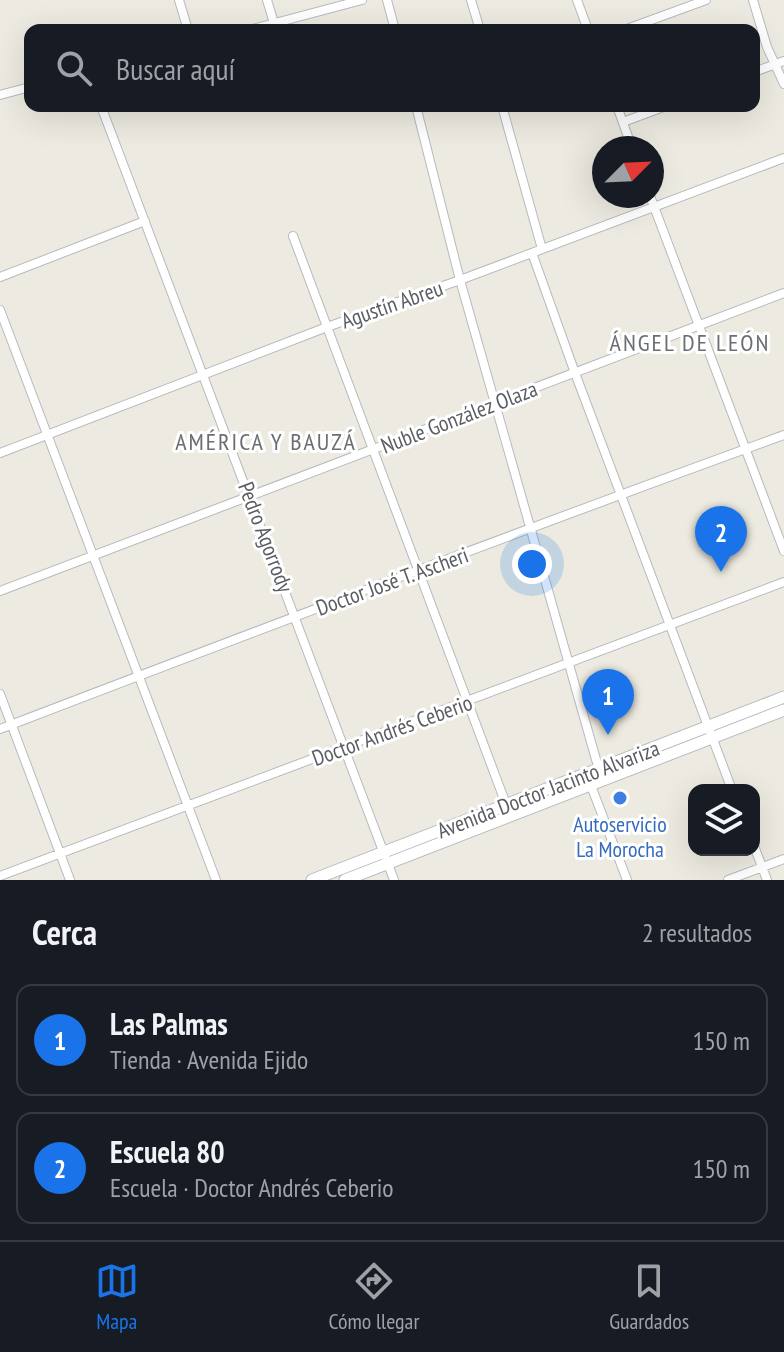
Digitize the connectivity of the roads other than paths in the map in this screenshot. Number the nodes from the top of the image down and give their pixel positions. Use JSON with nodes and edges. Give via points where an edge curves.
{"nodes":[{"id":1,"x":179,"y":0,"type":"edge"},
{"id":2,"x":267,"y":0,"type":"edge"},
{"id":3,"x":362,"y":0,"type":"edge"},
{"id":4,"x":387,"y":0,"type":"edge"},
{"id":5,"x":471,"y":0,"type":"edge"},
{"id":6,"x":577,"y":0,"type":"edge"},
{"id":7,"x":706,"y":0,"type":"edge"},
{"id":8,"x":753,"y":0,"type":"edge"},
{"id":9,"x":274,"y":23,"type":"junction"},
{"id":10,"x":186,"y":24,"type":"edge"},
{"id":11,"x":270,"y":24,"type":"edge"},
{"id":12,"x":393,"y":24,"type":"edge"},
{"id":13,"x":478,"y":24,"type":"edge"},
{"id":14,"x":586,"y":24,"type":"edge"},
{"id":15,"x":640,"y":24,"type":"edge"},
{"id":16,"x":780,"y":63,"type":"edge"},
{"id":17,"x":760,"y":70,"type":"edge"},
{"id":18,"x":784,"y":84,"type":"edge"},
{"id":19,"x":24,"y":89,"type":"edge"},
{"id":20,"x":0,"y":95,"type":"edge"},
{"id":21,"x":103,"y":112,"type":"edge"},
{"id":22,"x":418,"y":112,"type":"edge"},
{"id":23,"x":504,"y":112,"type":"edge"},
{"id":24,"x":619,"y":112,"type":"edge"},
{"id":25,"x":650,"y":112,"type":"edge"},
{"id":26,"x":623,"y":122,"type":"junction"},
{"id":27,"x":628,"y":136,"type":"edge"},
{"id":28,"x":784,"y":158,"type":"edge"},
{"id":29,"x":664,"y":203,"type":"edge"},
{"id":30,"x":651,"y":208,"type":"edge"},
{"id":31,"x":654,"y":208,"type":"edge"},
{"id":32,"x":145,"y":221,"type":"junction"},
{"id":33,"x":293,"y":236,"type":"dead end"},
{"id":34,"x":542,"y":249,"type":"junction"},
{"id":35,"x":532,"y":253,"type":"junction"},
{"id":36,"x":0,"y":277,"type":"edge"},
{"id":37,"x":460,"y":280,"type":"junction"},
{"id":38,"x":784,"y":293,"type":"edge"},
{"id":39,"x":0,"y":310,"type":"edge"},
{"id":40,"x":698,"y":325,"type":"junction"},
{"id":41,"x":327,"y":327,"type":"junction"},
{"id":42,"x":575,"y":373,"type":"junction"},
{"id":43,"x":202,"y":374,"type":"junction"},
{"id":44,"x":496,"y":402,"type":"junction"},
{"id":45,"x":47,"y":435,"type":"junction"},
{"id":46,"x":784,"y":435,"type":"edge"},
{"id":47,"x":373,"y":449,"type":"junction"},
{"id":48,"x":745,"y":449,"type":"junction"},
{"id":49,"x":0,"y":453,"type":"edge"},
{"id":50,"x":250,"y":494,"type":"junction"},
{"id":51,"x":621,"y":496,"type":"junction"},
{"id":52,"x":533,"y":529,"type":"junction"},
{"id":53,"x":784,"y":551,"type":"edge"},
{"id":54,"x":93,"y":555,"type":"junction"},
{"id":55,"x":419,"y":572,"type":"junction"},
{"id":56,"x":784,"y":582,"type":"edge"},
{"id":57,"x":0,"y":591,"type":"edge"},
{"id":58,"x":295,"y":615,"type":"junction"},
{"id":59,"x":671,"y":625,"type":"junction"},
{"id":60,"x":569,"y":664,"type":"junction"},
{"id":61,"x":139,"y":676,"type":"junction"},
{"id":62,"x":0,"y":694,"type":"edge"},
{"id":63,"x":784,"y":697,"type":"edge"},
{"id":64,"x":467,"y":702,"type":"junction"},
{"id":65,"x":784,"y":710,"type":"edge"},
{"id":66,"x":11,"y":724,"type":"junction"},
{"id":67,"x":0,"y":729,"type":"edge"},
{"id":68,"x":710,"y":732,"type":"junction"},
{"id":69,"x":345,"y":747,"type":"junction"},
{"id":70,"x":599,"y":770,"type":"junction"},
{"id":71,"x":589,"y":780,"type":"junction"},
{"id":72,"x":730,"y":784,"type":"edge"},
{"id":73,"x":188,"y":806,"type":"junction"},
{"id":74,"x":508,"y":810,"type":"junction"},
{"id":75,"x":60,"y":854,"type":"junction"},
{"id":76,"x":758,"y":856,"type":"edge"},
{"id":77,"x":386,"y":857,"type":"junction"},
{"id":78,"x":784,"y":859,"type":"edge"},
{"id":79,"x":762,"y":868,"type":"junction"},
{"id":80,"x":0,"y":876,"type":"edge"},
{"id":81,"x":70,"y":880,"type":"edge"},
{"id":82,"x":216,"y":880,"type":"edge"},
{"id":83,"x":312,"y":880,"type":"edge"},
{"id":84,"x":345,"y":880,"type":"edge"},
{"id":85,"x":394,"y":880,"type":"edge"},
{"id":86,"x":627,"y":880,"type":"edge"},
{"id":87,"x":728,"y":880,"type":"edge"},
{"id":88,"x":767,"y":880,"type":"edge"}],
"edges":[{"from":1,"to":10,"type":"street"},
{"from":2,"to":9,"type":"street"},
{"from":3,"to":9,"type":"street"},
{"from":4,"to":12,"type":"street"},
{"from":5,"to":13,"type":"street"},
{"from":6,"to":14,"type":"street"},
{"from":7,"to":15,"type":"street"},
{"from":8,"to":16,"type":"street"},
{"from":9,"to":11,"type":"street"},
{"from":16,"to":17,"type":"street"},
{"from":16,"to":18,"type":"street"},
{"from":19,"to":20,"type":"street"},
{"from":21,"to":32,"type":"street","name":"Pedro Agorrody"},
{"from":22,"to":37,"type":"street"},
{"from":23,"to":34,"type":"street"},
{"from":24,"to":26,"type":"street"},
{"from":25,"to":26,"type":"street"},
{"from":26,"to":27,"type":"street"},
{"from":28,"to":29,"type":"street","name":"Agustín Abreu"},
{"from":30,"to":34,"type":"street","name":"Agustín Abreu"},
{"from":31,"to":40,"type":"street"},
{"from":32,"to":36,"type":"street"},
{"from":32,"to":43,"type":"street","name":"Pedro Agorrody"},
{"from":33,"to":41,"type":"street"},
{"from":34,"to":35,"type":"street","name":"Agustín Abreu"},
{"from":35,"to":37,"type":"street","name":"Agustín Abreu"},
{"from":35,"to":42,"type":"street"},
{"from":37,"to":41,"type":"street","name":"Agustín Abreu"},
{"from":37,"to":44,"type":"street"},
{"from":38,"to":40,"type":"street","name":"Nuble González Olaza"},
{"from":39,"to":45,"type":"street"},
{"from":40,"to":42,"type":"street","name":"Nuble González Olaza"},
{"from":40,"to":48,"type":"street"},
{"from":41,"to":43,"type":"street","name":"Agustín Abreu"},
{"from":41,"to":47,"type":"street"},
{"from":42,"to":44,"type":"street","name":"Nuble González Olaza"},
{"from":42,"to":51,"type":"street"},
{"from":43,"to":45,"type":"street","name":"Agustín Abreu"},
{"from":43,"to":50,"type":"street","name":"Pedro Agorrody"},
{"from":44,"to":47,"type":"street","name":"Nuble González Olaza"},
{"from":44,"to":52,"type":"street"},
{"from":45,"to":49,"type":"street","name":"Agustín Abreu"},
{"from":45,"to":54,"type":"street"},
{"from":46,"to":48,"type":"street","name":"Doctor José T. Ascheri"},
{"from":47,"to":50,"type":"street","name":"Nuble González Olaza"},
{"from":47,"to":55,"type":"street"},
{"from":48,"to":51,"type":"street","name":"Doctor José T. Ascheri"},
{"from":48,"to":53,"type":"street"},
{"from":50,"to":54,"type":"street","name":"Nuble González Olaza"},
{"from":50,"to":58,"type":"street","name":"Pedro Agorrody"},
{"from":51,"to":52,"type":"street","name":"Doctor José T. Ascheri"},
{"from":51,"to":59,"type":"street"},
{"from":52,"to":55,"type":"street","name":"Doctor José T. Ascheri"},
{"from":52,"to":60,"type":"street"},
{"from":54,"to":57,"type":"street","name":"Nuble González Olaza"},
{"from":54,"to":61,"type":"street"},
{"from":55,"to":58,"type":"street","name":"Doctor José T. Ascheri"},
{"from":55,"to":64,"type":"street"},
{"from":56,"to":59,"type":"street","name":"Doctor Andrés Ceberio"},
{"from":58,"to":61,"type":"street","name":"Doctor José T. Ascheri"},
{"from":58,"to":69,"type":"street","name":"Pedro Agorrody"},
{"from":59,"to":60,"type":"street","name":"Doctor Andrés Ceberio"},
{"from":59,"to":68,"type":"street"},
{"from":60,"to":64,"type":"street","name":"Doctor Andrés Ceberio"},
{"from":60,"to":70,"type":"street"},
{"from":61,"to":66,"type":"street","name":"Doctor José T. Ascheri"},
{"from":61,"to":73,"type":"street"},
{"from":62,"to":66,"type":"street"},
{"from":63,"to":68,"type":"main road","name":"Avenida Doctor Jacinto Alvariza"},
{"from":64,"to":69,"type":"street","name":"Doctor Andrés Ceberio"},
{"from":64,"to":74,"type":"street"},
{"from":65,"to":68,"type":"main road","name":"Avenida Doctor Jacinto Alvariza"},
{"from":66,"to":67,"type":"street","name":"Doctor José T. Ascheri"},
{"from":66,"to":75,"type":"street"},
{"from":68,"to":70,"type":"main road","name":"Avenida Doctor Jacinto Alvariza"},
{"from":68,"to":71,"type":"main road","name":"Avenida Doctor Jacinto Alvariza"},
{"from":68,"to":72,"type":"street"},
{"from":69,"to":73,"type":"street","name":"Doctor Andrés Ceberio"},
{"from":69,"to":77,"type":"street","name":"Pedro Agorrody"},
{"from":70,"to":71,"type":"main road","name":"Avenida Doctor Jacinto Alvariza"},
{"from":71,"to":74,"type":"main road","name":"Avenida Doctor Jacinto Alvariza"},
{"from":71,"to":86,"type":"street"},
{"from":73,"to":75,"type":"street","name":"Doctor Andrés Ceberio"},
{"from":73,"to":82,"type":"street"},
{"from":74,"to":77,"type":"main road","name":"Avenida Doctor Jacinto Alvariza"},
{"from":75,"to":80,"type":"street","name":"Doctor Andrés Ceberio"},
{"from":75,"to":81,"type":"street"},
{"from":76,"to":79,"type":"street"},
{"from":77,"to":83,"type":"main road","name":"Avenida Doctor Jacinto Alvariza"},
{"from":77,"to":84,"type":"main road","name":"Avenida Doctor Jacinto Alvariza"},
{"from":77,"to":85,"type":"street","name":"Pedro Agorrody"},
{"from":78,"to":79,"type":"street"},
{"from":79,"to":87,"type":"street"},
{"from":79,"to":88,"type":"street"}]}
